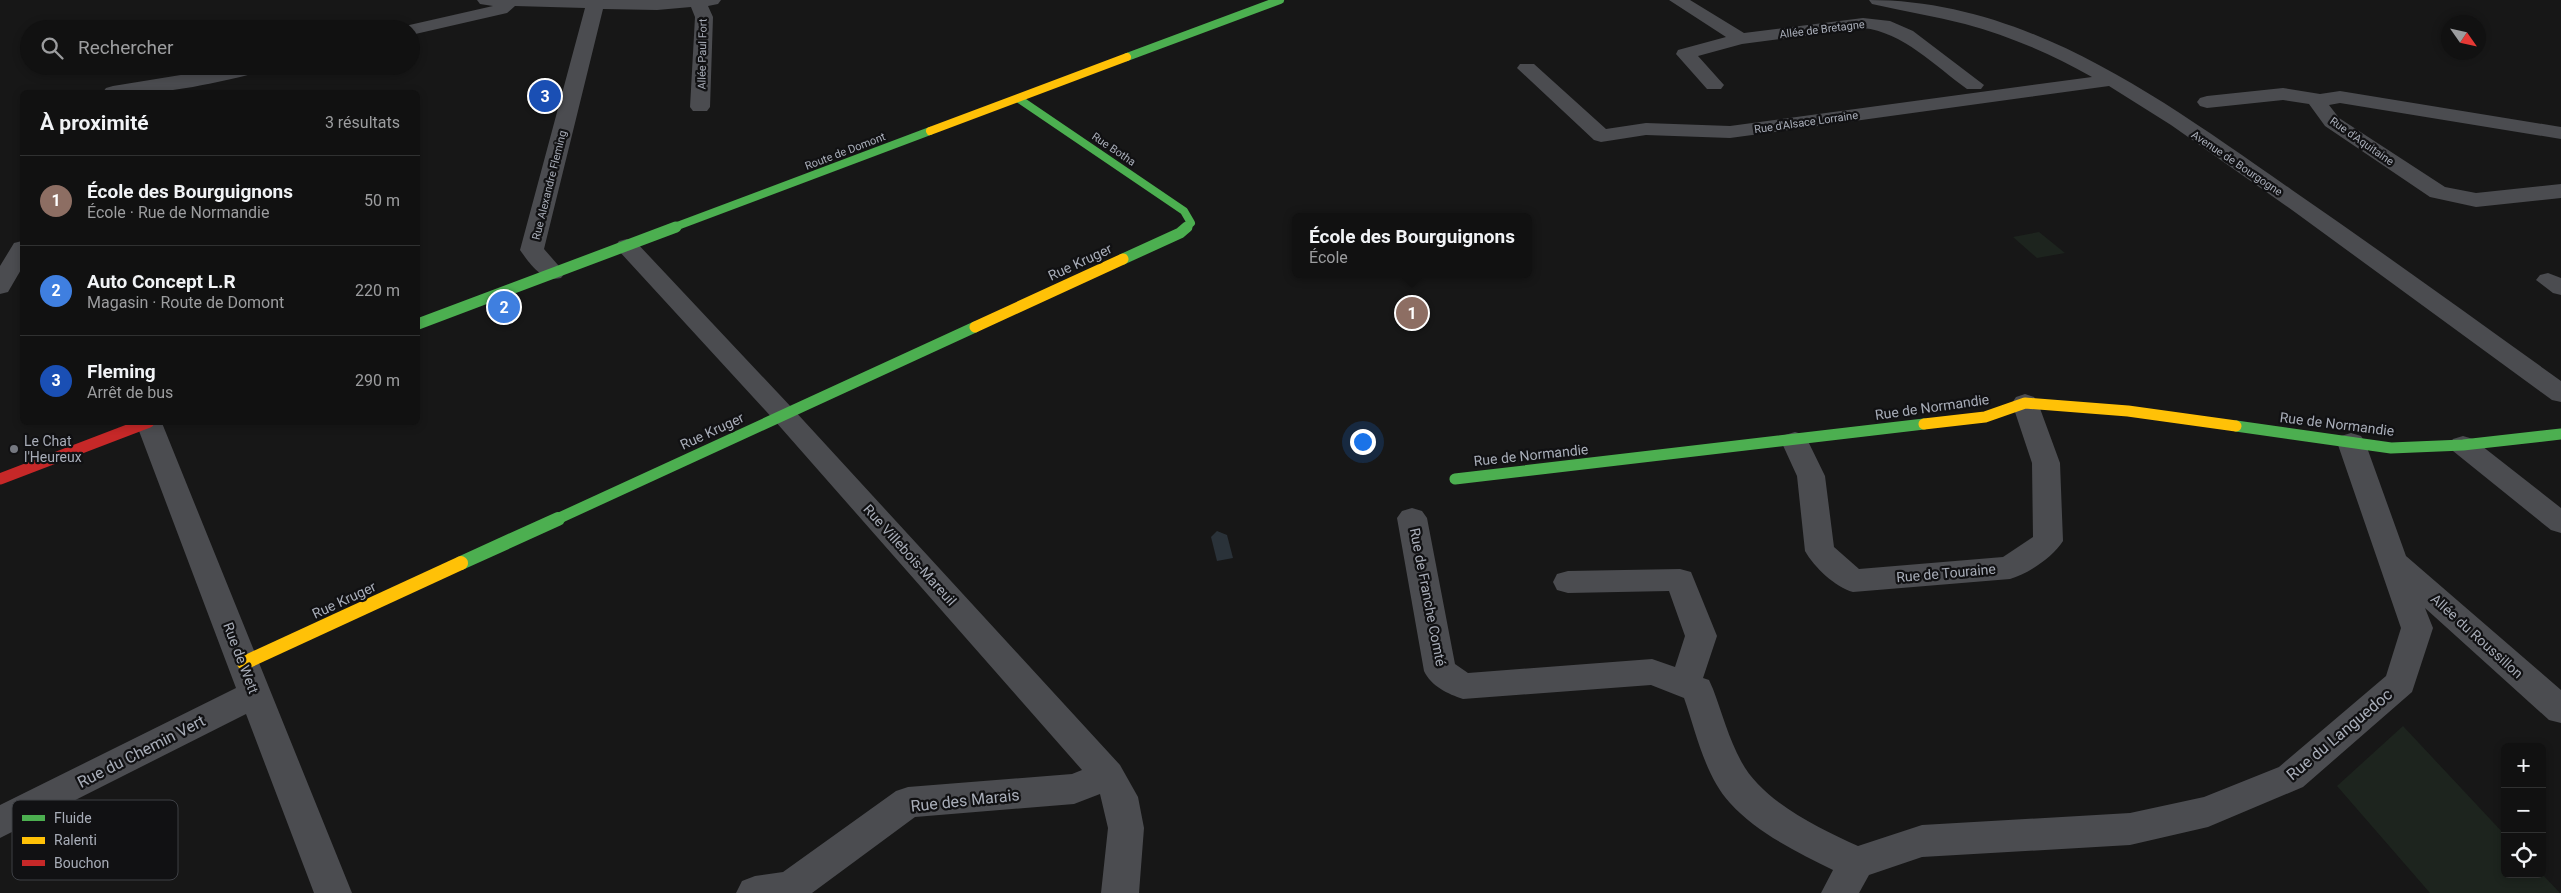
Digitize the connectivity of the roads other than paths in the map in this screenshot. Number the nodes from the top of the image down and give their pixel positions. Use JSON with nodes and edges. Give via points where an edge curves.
{"nodes":[{"id":1,"x":486,"y":0,"type":"edge"},
{"id":2,"x":512,"y":0,"type":"edge"},
{"id":3,"x":1280,"y":0,"type":"edge"},
{"id":4,"x":1678,"y":0,"type":"edge"},
{"id":5,"x":1878,"y":0,"type":"edge"},
{"id":6,"x":705,"y":1,"type":"edge"},
{"id":7,"x":596,"y":2,"type":"junction"},
{"id":8,"x":420,"y":28,"type":"edge"},
{"id":9,"x":1741,"y":39,"type":"junction"},
{"id":10,"x":1527,"y":68,"type":"dead end"},
{"id":11,"x":219,"y":75,"type":"edge"},
{"id":12,"x":2110,"y":80,"type":"junction"},
{"id":13,"x":1714,"y":85,"type":"dead end"},
{"id":14,"x":1974,"y":85,"type":"dead end"},
{"id":15,"x":126,"y":90,"type":"edge"},
{"id":16,"x":1019,"y":99,"type":"junction"},
{"id":17,"x":2320,"y":100,"type":"junction"},
{"id":18,"x":2208,"y":102,"type":"dead end"},
{"id":19,"x":700,"y":107,"type":"dead end"},
{"id":20,"x":2561,"y":133,"type":"edge"},
{"id":21,"x":2561,"y":191,"type":"edge"},
{"id":22,"x":1191,"y":223,"type":"joint"},
{"id":23,"x":627,"y":246,"type":"junction"},
{"id":24,"x":20,"y":251,"type":"edge"},
{"id":25,"x":553,"y":273,"type":"junction"},
{"id":26,"x":0,"y":286,"type":"edge"},
{"id":27,"x":420,"y":323,"type":"edge"},
{"id":28,"x":2561,"y":394,"type":"edge"},
{"id":29,"x":2025,"y":403,"type":"junction"},
{"id":30,"x":784,"y":415,"type":"junction"},
{"id":31,"x":144,"y":425,"type":"edge"},
{"id":32,"x":150,"y":425,"type":"edge"},
{"id":33,"x":2561,"y":434,"type":"edge"},
{"id":34,"x":1794,"y":440,"type":"junction"},
{"id":35,"x":2350,"y":442,"type":"junction"},
{"id":36,"x":2463,"y":445,"type":"junction"},
{"id":37,"x":0,"y":479,"type":"edge"},
{"id":38,"x":1455,"y":479,"type":"dead end"},
{"id":39,"x":1412,"y":518,"type":"dead end"},
{"id":40,"x":2561,"y":523,"type":"edge"},
{"id":41,"x":2393,"y":561,"type":"junction"},
{"id":42,"x":1568,"y":582,"type":"dead end"},
{"id":43,"x":244,"y":663,"type":"junction"},
{"id":44,"x":1685,"y":684,"type":"junction"},
{"id":45,"x":255,"y":694,"type":"junction"},
{"id":46,"x":2561,"y":710,"type":"edge"},
{"id":47,"x":1108,"y":775,"type":"junction"},
{"id":48,"x":44,"y":800,"type":"edge"},
{"id":49,"x":12,"y":816,"type":"edge"},
{"id":50,"x":0,"y":822,"type":"edge"},
{"id":51,"x":1856,"y":863,"type":"junction"},
{"id":52,"x":333,"y":893,"type":"edge"},
{"id":53,"x":755,"y":893,"type":"edge"},
{"id":54,"x":1120,"y":893,"type":"edge"},
{"id":55,"x":1840,"y":893,"type":"edge"}],
"edges":[{"from":1,"to":2,"type":"street"},
{"from":2,"to":7,"type":"street"},
{"from":2,"to":8,"type":"street","via":[[501,9]]},
{"from":3,"to":16,"type":"street","name":"Route de Domont"},
{"from":4,"to":9,"type":"street"},
{"from":5,"to":12,"type":"street","name":"Avenue de Bourgogne","via":[[1995,26],[2032,40]]},
{"from":6,"to":7,"type":"street","via":[[657,5]]},
{"from":6,"to":19,"type":"street","name":"Allée Paul Fort"},
{"from":7,"to":25,"type":"street","name":"Rue Alexandre Fleming","via":[[532,250]]},
{"from":9,"to":13,"type":"street","name":"Allée de Bretagne","via":[[1685,54]]},
{"from":9,"to":14,"type":"street","name":"Allée de Bretagne","via":[[1863,22],[1884,25],[1906,36]]},
{"from":10,"to":12,"type":"street","name":"Rue d'Alsace Lorraine","via":[[1601,136],[1646,129],[1730,132]]},
{"from":11,"to":15,"type":"street"},
{"from":12,"to":28,"type":"street","name":"Avenue de Bourgogne","via":[[2237,162],[2392,269]]},
{"from":16,"to":22,"type":"street","name":"Rue Botha","via":[[1184,211]]},
{"from":16,"to":23,"type":"street","name":"Route de Domont"},
{"from":17,"to":18,"type":"street","via":[[2283,94]]},
{"from":17,"to":20,"type":"street","name":"Rue d'Aquitaine","via":[[2340,97]]},
{"from":17,"to":21,"type":"street","name":"Rue d'Aquitaine","via":[[2319,106],[2332,122],[2438,192],[2476,200]]},
{"from":22,"to":30,"type":"street","name":"Rue Kruger","via":[[1180,233]]},
{"from":23,"to":25,"type":"street","name":"Route de Domont"},
{"from":23,"to":30,"type":"street","name":"Rue Villebois-Mareuil"},
{"from":24,"to":26,"type":"street"},
{"from":25,"to":27,"type":"street","name":"Route de Domont"},
{"from":29,"to":34,"type":"street","name":"Rue de Normandie","via":[[1985,417]]},
{"from":29,"to":34,"type":"street","name":"Rue de Touraine","via":[[2046,463],[2048,541],[2010,568],[1852,581],[1820,552],[1811,476]]},
{"from":29,"to":35,"type":"street","name":"Rue de Normandie","via":[[2128,411]]},
{"from":30,"to":43,"type":"street","name":"Rue Kruger"},
{"from":30,"to":47,"type":"street","name":"Rue Villebois-Mareuil"},
{"from":31,"to":37,"type":"street"},
{"from":32,"to":43,"type":"street","name":"Rue de Wett"},
{"from":33,"to":36,"type":"street","name":"Rue de Normandie"},
{"from":34,"to":38,"type":"street","name":"Rue de Normandie"},
{"from":35,"to":36,"type":"street","name":"Rue de Normandie","via":[[2391,448]]},
{"from":35,"to":41,"type":"street","name":"Rue du Languedoc"},
{"from":36,"to":40,"type":"street"},
{"from":39,"to":44,"type":"street","name":"Rue de Franche Comté","via":[[1440,671],[1463,686],[1652,672]]},
{"from":41,"to":46,"type":"street","name":"Allée du Roussillon"},
{"from":41,"to":51,"type":"street","name":"Rue du Languedoc","via":[[2417,628],[2400,683],[2291,777],[2208,812],[2130,829],[1922,841]]},
{"from":42,"to":44,"type":"street","via":[[1680,580],[1701,636]]},
{"from":43,"to":45,"type":"street","name":"Rue de Wett"},
{"from":44,"to":51,"type":"street","via":[[1697,689],[1726,767],[1742,792],[1775,819],[1812,842]]},
{"from":45,"to":48,"type":"street","name":"Rue du Chemin Vert"},
{"from":45,"to":52,"type":"street","name":"Rue de Wett"},
{"from":47,"to":53,"type":"street","name":"Rue des Marais","via":[[1074,789],[908,802],[791,887]]},
{"from":47,"to":54,"type":"street","name":"Rue Villebois-Mareuil","via":[[1120,796],[1126,828]]},
{"from":49,"to":50,"type":"street","name":"Rue du Chemin Vert"},
{"from":51,"to":55,"type":"street"}]}
